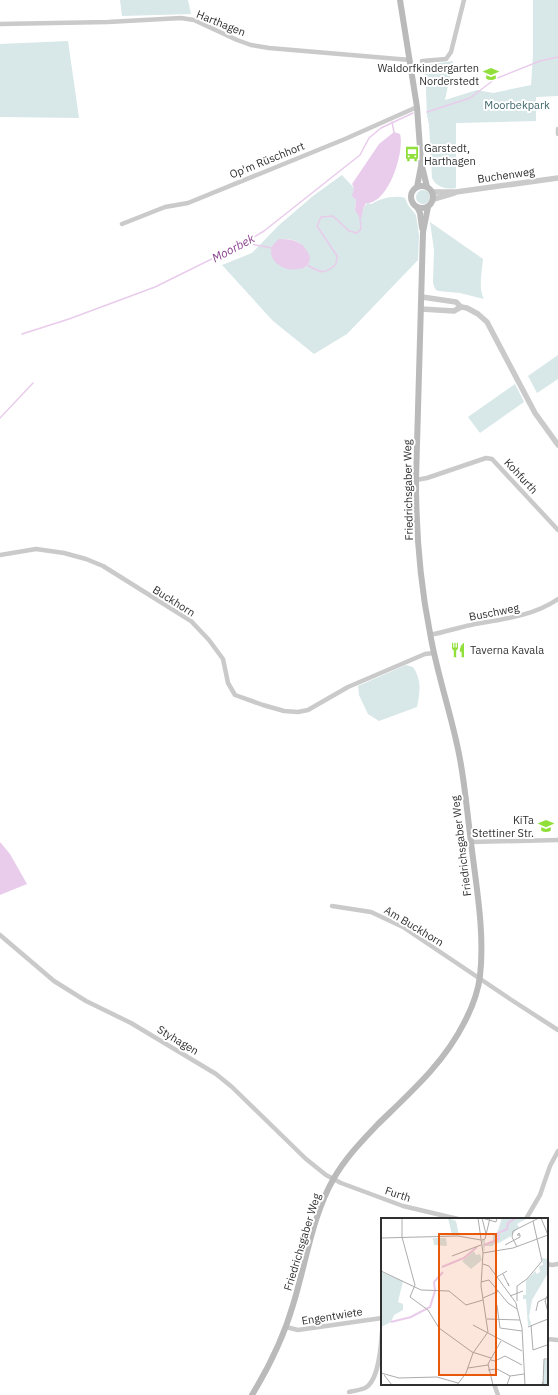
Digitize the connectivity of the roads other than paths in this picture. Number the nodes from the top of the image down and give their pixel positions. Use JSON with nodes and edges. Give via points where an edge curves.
{"nodes":[{"id":1,"x":400,"y":0,"type":"edge"},
{"id":2,"x":464,"y":0,"type":"edge"},
{"id":3,"x":0,"y":24,"type":"edge"},
{"id":4,"x":410,"y":60,"type":"junction"},
{"id":5,"x":422,"y":61,"type":"dead end"},
{"id":6,"x":417,"y":107,"type":"junction"},
{"id":7,"x":558,"y":129,"type":"edge"},
{"id":8,"x":558,"y":134,"type":"edge"},
{"id":9,"x":422,"y":162,"type":"junction"},
{"id":10,"x":558,"y":178,"type":"edge"},
{"id":11,"x":418,"y":187,"type":"junction"},
{"id":12,"x":427,"y":187,"type":"junction"},
{"id":13,"x":432,"y":192,"type":"junction"},
{"id":14,"x":456,"y":192,"type":"junction"},
{"id":15,"x":434,"y":199,"type":"junction"},
{"id":16,"x":417,"y":207,"type":"junction"},
{"id":17,"x":428,"y":207,"type":"junction"},
{"id":18,"x":122,"y":224,"type":"dead end"},
{"id":19,"x":423,"y":232,"type":"junction"},
{"id":20,"x":422,"y":297,"type":"junction"},
{"id":21,"x":461,"y":307,"type":"junction"},
{"id":22,"x":421,"y":309,"type":"junction"},
{"id":23,"x":557,"y":442,"type":"edge"},
{"id":24,"x":416,"y":480,"type":"junction"},
{"id":25,"x":558,"y":530,"type":"edge"},
{"id":26,"x":0,"y":555,"type":"edge"},
{"id":27,"x":558,"y":599,"type":"edge"},
{"id":28,"x":430,"y":635,"type":"junction"},
{"id":29,"x":434,"y":652,"type":"junction"},
{"id":30,"x":558,"y":840,"type":"edge"},
{"id":31,"x":471,"y":842,"type":"junction"},
{"id":32,"x":332,"y":906,"type":"dead end"},
{"id":33,"x":0,"y":935,"type":"edge"},
{"id":34,"x":480,"y":978,"type":"junction"},
{"id":35,"x":558,"y":1030,"type":"edge"},
{"id":36,"x":558,"y":1151,"type":"edge"},
{"id":37,"x":333,"y":1179,"type":"junction"},
{"id":38,"x":454,"y":1218,"type":"edge"},
{"id":39,"x":527,"y":1218,"type":"edge"},
{"id":40,"x":548,"y":1264,"type":"edge"},
{"id":41,"x":558,"y":1264,"type":"edge"},
{"id":42,"x":381,"y":1318,"type":"edge"},
{"id":43,"x":286,"y":1327,"type":"junction"},
{"id":44,"x":548,"y":1339,"type":"edge"},
{"id":45,"x":558,"y":1340,"type":"edge"},
{"id":46,"x":381,"y":1342,"type":"edge"},
{"id":47,"x":494,"y":1385,"type":"edge"},
{"id":48,"x":350,"y":1392,"type":"dead end"},
{"id":49,"x":252,"y":1395,"type":"edge"},
{"id":50,"x":498,"y":1395,"type":"edge"}],
"edges":[{"from":1,"to":4,"type":"main road"},
{"from":2,"to":5,"type":"street","via":[[451,52],[446,59]]},
{"from":3,"to":4,"type":"street","name":"Harthagen","via":[[181,18],[194,20],[251,45]]},
{"from":4,"to":6,"type":"main road"},
{"from":6,"to":9,"type":"main road"},
{"from":6,"to":18,"type":"street","name":"Op'm Rüschhort","via":[[188,203],[165,207]]},
{"from":7,"to":8,"type":"street"},
{"from":9,"to":11,"type":"main road"},
{"from":9,"to":12,"type":"main road"},
{"from":10,"to":14,"type":"street","name":"Buchenweg"},
{"from":11,"to":12,"type":"main road"},
{"from":11,"to":16,"type":"main road","via":[[411,196],[412,203]]},
{"from":12,"to":13,"type":"main road"},
{"from":13,"to":14,"type":"street","name":"Buchenweg"},
{"from":13,"to":15,"type":"main road"},
{"from":14,"to":15,"type":"street","name":"Buchenweg"},
{"from":15,"to":17,"type":"main road"},
{"from":16,"to":17,"type":"main road"},
{"from":16,"to":19,"type":"main road","name":"Friedrichsgaber Weg"},
{"from":17,"to":19,"type":"main road","name":"Friedrichsgaber Weg"},
{"from":19,"to":20,"type":"main road","name":"Friedrichsgaber Weg"},
{"from":20,"to":21,"type":"street","via":[[456,302]]},
{"from":20,"to":22,"type":"main road","name":"Friedrichsgaber Weg"},
{"from":21,"to":22,"type":"street","via":[[454,311]]},
{"from":21,"to":23,"type":"street","via":[[474,311],[487,322],[532,407]]},
{"from":22,"to":24,"type":"main road","name":"Friedrichsgaber Weg"},
{"from":24,"to":25,"type":"street","name":"Kohfurth","via":[[486,458],[492,459]]},
{"from":24,"to":28,"type":"main road","name":"Friedrichsgaber Weg","via":[[419,551]]},
{"from":26,"to":29,"type":"street","name":"Buckhorn","via":[[36,549],[64,553],[103,566],[191,621],[223,659],[228,683],[236,695],[284,711],[308,710],[348,687]]},
{"from":27,"to":28,"type":"street","name":"Buschweg","via":[[525,615]]},
{"from":28,"to":29,"type":"main road","name":"Friedrichsgaber Weg"},
{"from":29,"to":31,"type":"main road","name":"Friedrichsgaber Weg","via":[[459,754]]},
{"from":30,"to":31,"type":"street"},
{"from":31,"to":34,"type":"main road","name":"Friedrichsgaber Weg","via":[[479,909]]},
{"from":32,"to":34,"type":"street","name":"Am Buckhorn","via":[[378,915],[403,928]]},
{"from":33,"to":37,"type":"street","name":"Styhagen","via":[[54,981],[216,1074],[306,1158]]},
{"from":34,"to":35,"type":"street","name":"Am Buckhorn"},
{"from":34,"to":37,"type":"main road","name":"Friedrichsgaber Weg","via":[[472,1006],[450,1048],[417,1086],[358,1145]]},
{"from":36,"to":39,"type":"street","via":[[540,1195]]},
{"from":37,"to":38,"type":"street","name":"Furth","via":[[403,1206]]},
{"from":37,"to":43,"type":"main road","name":"Friedrichsgaber Weg","via":[[322,1202]]},
{"from":40,"to":41,"type":"street"},
{"from":42,"to":43,"type":"street","name":"Engentwiete","via":[[298,1330]]},
{"from":43,"to":49,"type":"main road","name":"Friedrichsgaber Weg"},
{"from":44,"to":45,"type":"street"},
{"from":46,"to":48,"type":"street","via":[[379,1362],[372,1381],[366,1388]]},
{"from":47,"to":50,"type":"street"}]}
